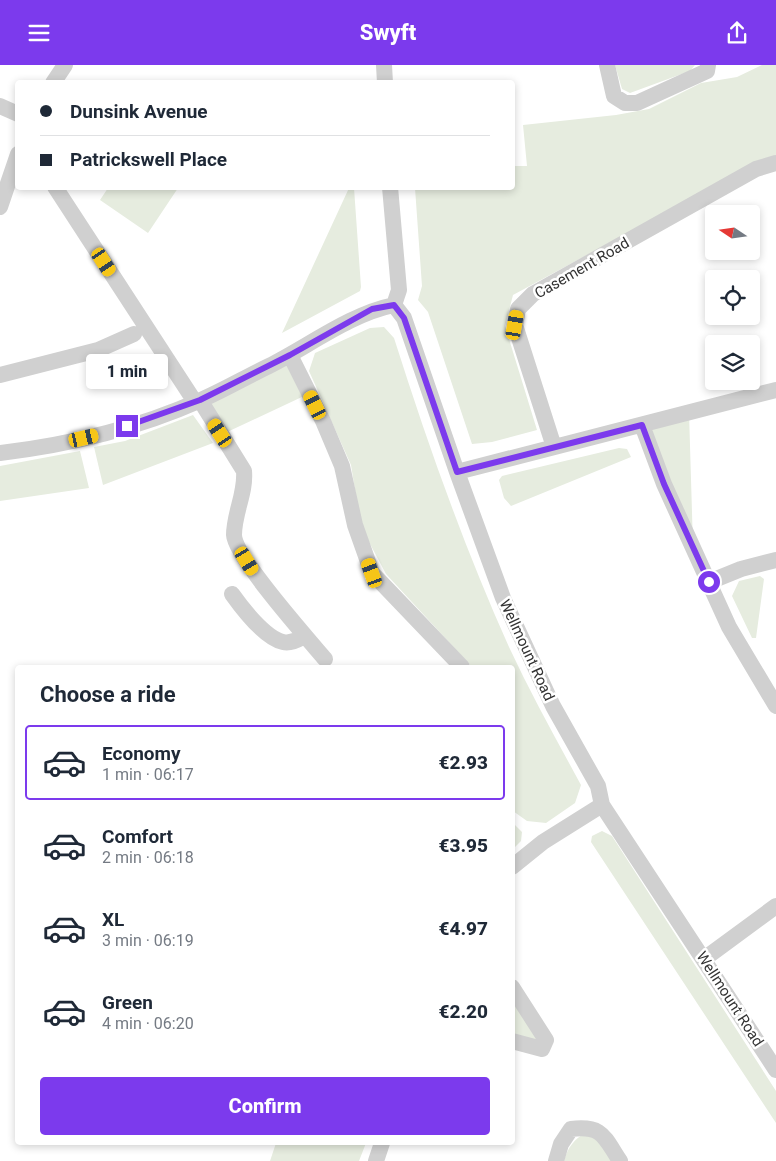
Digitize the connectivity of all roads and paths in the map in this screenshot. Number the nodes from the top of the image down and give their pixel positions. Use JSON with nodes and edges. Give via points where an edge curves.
{"nodes":[{"id":1,"x":65,"y":65,"type":"edge"},
{"id":2,"x":384,"y":65,"type":"edge"},
{"id":3,"x":607,"y":65,"type":"edge"},
{"id":4,"x":708,"y":65,"type":"edge"},
{"id":5,"x":55,"y":80,"type":"edge"},
{"id":6,"x":385,"y":80,"type":"edge"},
{"id":7,"x":0,"y":106,"type":"edge"},
{"id":8,"x":15,"y":113,"type":"edge"},
{"id":9,"x":15,"y":163,"type":"edge"},
{"id":10,"x":776,"y":163,"type":"edge"},
{"id":11,"x":57,"y":190,"type":"edge"},
{"id":12,"x":390,"y":190,"type":"edge"},
{"id":13,"x":0,"y":207,"type":"edge"},
{"id":14,"x":394,"y":305,"type":"junction"},
{"id":15,"x":134,"y":334,"type":"dead end"},
{"id":16,"x":290,"y":355,"type":"junction"},
{"id":17,"x":0,"y":375,"type":"edge"},
{"id":18,"x":776,"y":390,"type":"edge"},
{"id":19,"x":198,"y":401,"type":"junction"},
{"id":20,"x":642,"y":425,"type":"junction"},
{"id":21,"x":554,"y":447,"type":"junction"},
{"id":22,"x":0,"y":453,"type":"edge"},
{"id":23,"x":457,"y":472,"type":"junction"},
{"id":24,"x":776,"y":561,"type":"edge"},
{"id":25,"x":709,"y":582,"type":"junction"},
{"id":26,"x":232,"y":593,"type":"dead end"},
{"id":27,"x":305,"y":636,"type":"junction"},
{"id":28,"x":325,"y":659,"type":"dead end"},
{"id":29,"x":460,"y":665,"type":"edge"},
{"id":30,"x":776,"y":706,"type":"edge"},
{"id":31,"x":602,"y":805,"type":"junction"},
{"id":32,"x":515,"y":865,"type":"edge"},
{"id":33,"x":776,"y":906,"type":"edge"},
{"id":34,"x":704,"y":959,"type":"junction"},
{"id":35,"x":515,"y":992,"type":"edge"},
{"id":36,"x":515,"y":1042,"type":"edge"},
{"id":37,"x":776,"y":1070,"type":"edge"},
{"id":38,"x":381,"y":1145,"type":"edge"},
{"id":39,"x":376,"y":1161,"type":"edge"},
{"id":40,"x":556,"y":1161,"type":"edge"},
{"id":41,"x":620,"y":1161,"type":"edge"}],
"edges":[{"from":1,"to":5,"type":"street"},
{"from":2,"to":6,"type":"street"},
{"from":3,"to":4,"type":"street","via":[[614,96],[625,103],[637,103],[707,71]]},
{"from":7,"to":8,"type":"street"},
{"from":9,"to":13,"type":"street"},
{"from":10,"to":21,"type":"street","name":"Casement Road","via":[[756,169],[550,284],[518,309],[515,325]]},
{"from":11,"to":19,"type":"street"},
{"from":12,"to":14,"type":"street","via":[[399,291]]},
{"from":14,"to":16,"type":"street","via":[[372,309]]},
{"from":14,"to":23,"type":"street","name":"Wellmount Road","via":[[404,318]]},
{"from":15,"to":17,"type":"street","via":[[98,350]]},
{"from":16,"to":19,"type":"street"},
{"from":16,"to":29,"type":"street","via":[[342,466],[355,525],[372,573]]},
{"from":18,"to":20,"type":"street"},
{"from":19,"to":22,"type":"street","via":[[95,435]]},
{"from":19,"to":27,"type":"street","via":[[244,471],[245,483],[234,537],[254,571]]},
{"from":20,"to":21,"type":"street"},
{"from":20,"to":25,"type":"street","via":[[664,484]]},
{"from":21,"to":23,"type":"street"},
{"from":23,"to":31,"type":"street","name":"Wellmount Road","via":[[503,598],[553,706],[598,786]]},
{"from":24,"to":25,"type":"street","via":[[741,569]]},
{"from":25,"to":30,"type":"street","via":[[729,627]]},
{"from":26,"to":27,"type":"street","via":[[245,613],[282,642],[293,642]]},
{"from":27,"to":28,"type":"street"},
{"from":31,"to":32,"type":"street","via":[[543,842]]},
{"from":31,"to":34,"type":"street","name":"Wellmount Road"},
{"from":33,"to":34,"type":"street"},
{"from":34,"to":37,"type":"street","name":"Wellmount Road"},
{"from":35,"to":36,"type":"street","via":[[546,1040],[542,1049]]},
{"from":38,"to":39,"type":"street"},
{"from":40,"to":41,"type":"street","via":[[561,1144],[571,1129],[588,1127],[603,1135]]}]}
